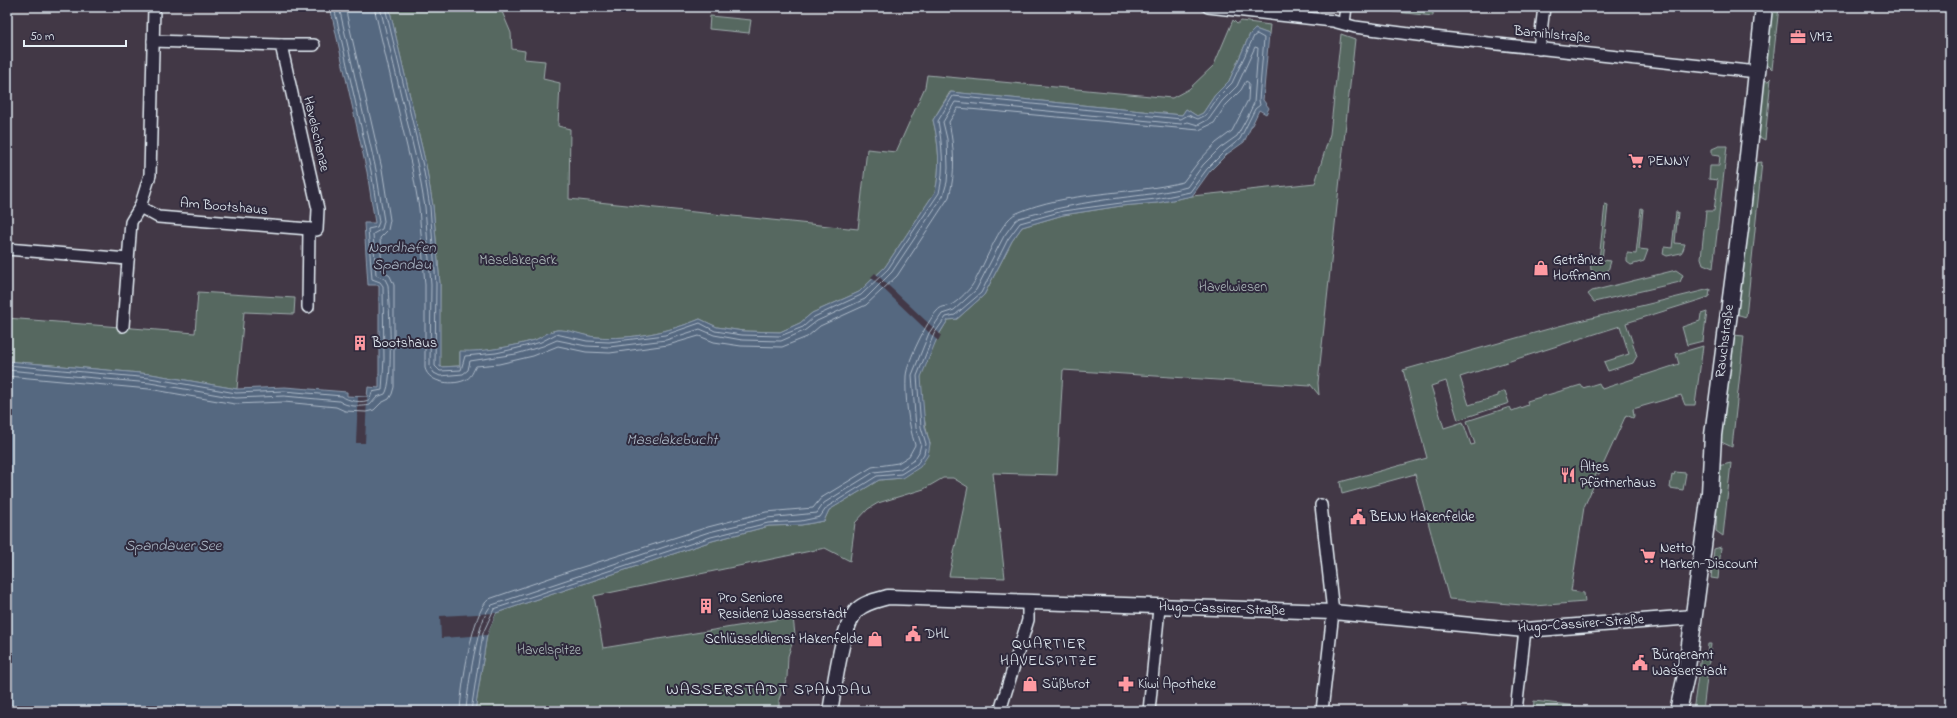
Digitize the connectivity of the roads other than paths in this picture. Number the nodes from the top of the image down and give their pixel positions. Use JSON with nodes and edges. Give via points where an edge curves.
{"nodes":[{"id":1,"x":154,"y":7,"type":"edge"},
{"id":2,"x":1208,"y":7,"type":"edge"},
{"id":3,"x":1346,"y":7,"type":"edge"},
{"id":4,"x":1544,"y":7,"type":"edge"},
{"id":5,"x":1764,"y":7,"type":"edge"},
{"id":6,"x":1344,"y":23,"type":"junction"},
{"id":7,"x":153,"y":41,"type":"junction"},
{"id":8,"x":281,"y":44,"type":"junction"},
{"id":9,"x":314,"y":45,"type":"dead end"},
{"id":10,"x":1539,"y":49,"type":"junction"},
{"id":11,"x":1757,"y":72,"type":"junction"},
{"id":12,"x":140,"y":208,"type":"junction"},
{"id":13,"x":313,"y":229,"type":"junction"},
{"id":14,"x":7,"y":250,"type":"edge"},
{"id":15,"x":128,"y":259,"type":"junction"},
{"id":16,"x":308,"y":307,"type":"dead end"},
{"id":17,"x":123,"y":326,"type":"dead end"},
{"id":18,"x":1321,"y":505,"type":"dead end"},
{"id":19,"x":1028,"y":602,"type":"junction"},
{"id":20,"x":1159,"y":608,"type":"junction"},
{"id":21,"x":1333,"y":612,"type":"junction"},
{"id":22,"x":1693,"y":617,"type":"junction"},
{"id":23,"x":1525,"y":630,"type":"junction"},
{"id":24,"x":1686,"y":675,"type":"junction"},
{"id":25,"x":830,"y":711,"type":"edge"},
{"id":26,"x":1000,"y":711,"type":"edge"},
{"id":27,"x":1149,"y":711,"type":"edge"},
{"id":28,"x":1322,"y":711,"type":"edge"},
{"id":29,"x":1516,"y":711,"type":"edge"},
{"id":30,"x":1678,"y":711,"type":"edge"},
{"id":31,"x":1688,"y":711,"type":"edge"}],
"edges":[{"from":1,"to":7,"type":"street"},
{"from":2,"to":6,"type":"street","name":"Bamihlstraße"},
{"from":3,"to":6,"type":"street"},
{"from":4,"to":10,"type":"street"},
{"from":5,"to":11,"type":"main road","name":"Rauchstraße"},
{"from":6,"to":10,"type":"street","name":"Bamihlstraße","via":[[1355,27]]},
{"from":7,"to":8,"type":"street"},
{"from":7,"to":12,"type":"street","via":[[150,175]]},
{"from":8,"to":9,"type":"street"},
{"from":8,"to":13,"type":"street","name":"Havelschanze","via":[[318,209]]},
{"from":10,"to":11,"type":"street","name":"Bamihlstraße"},
{"from":11,"to":22,"type":"main road","name":"Rauchstraße","via":[[1741,221],[1713,435],[1710,493]]},
{"from":12,"to":13,"type":"street","name":"Am Bootshaus","via":[[158,217]]},
{"from":12,"to":15,"type":"street","via":[[131,222]]},
{"from":13,"to":16,"type":"street"},
{"from":14,"to":15,"type":"street"},
{"from":15,"to":17,"type":"street"},
{"from":18,"to":21,"type":"street"},
{"from":19,"to":20,"type":"street","name":"Hugo-Cassirer-Straße"},
{"from":19,"to":25,"type":"street","name":"Hugo-Cassirer-Straße","via":[[888,597],[864,604],[857,610],[845,637]]},
{"from":19,"to":26,"type":"street","via":[[1028,620]]},
{"from":20,"to":21,"type":"street","name":"Hugo-Cassirer-Straße"},
{"from":20,"to":27,"type":"street"},
{"from":21,"to":23,"type":"street","name":"Hugo-Cassirer-Straße"},
{"from":21,"to":28,"type":"street"},
{"from":22,"to":23,"type":"street","name":"Hugo-Cassirer-Straße"},
{"from":22,"to":24,"type":"main road","name":"Rauchstraße"},
{"from":23,"to":29,"type":"street"},
{"from":24,"to":30,"type":"main road","name":"Rauchstraße"},
{"from":24,"to":31,"type":"main road","name":"Rauchstraße"}]}
